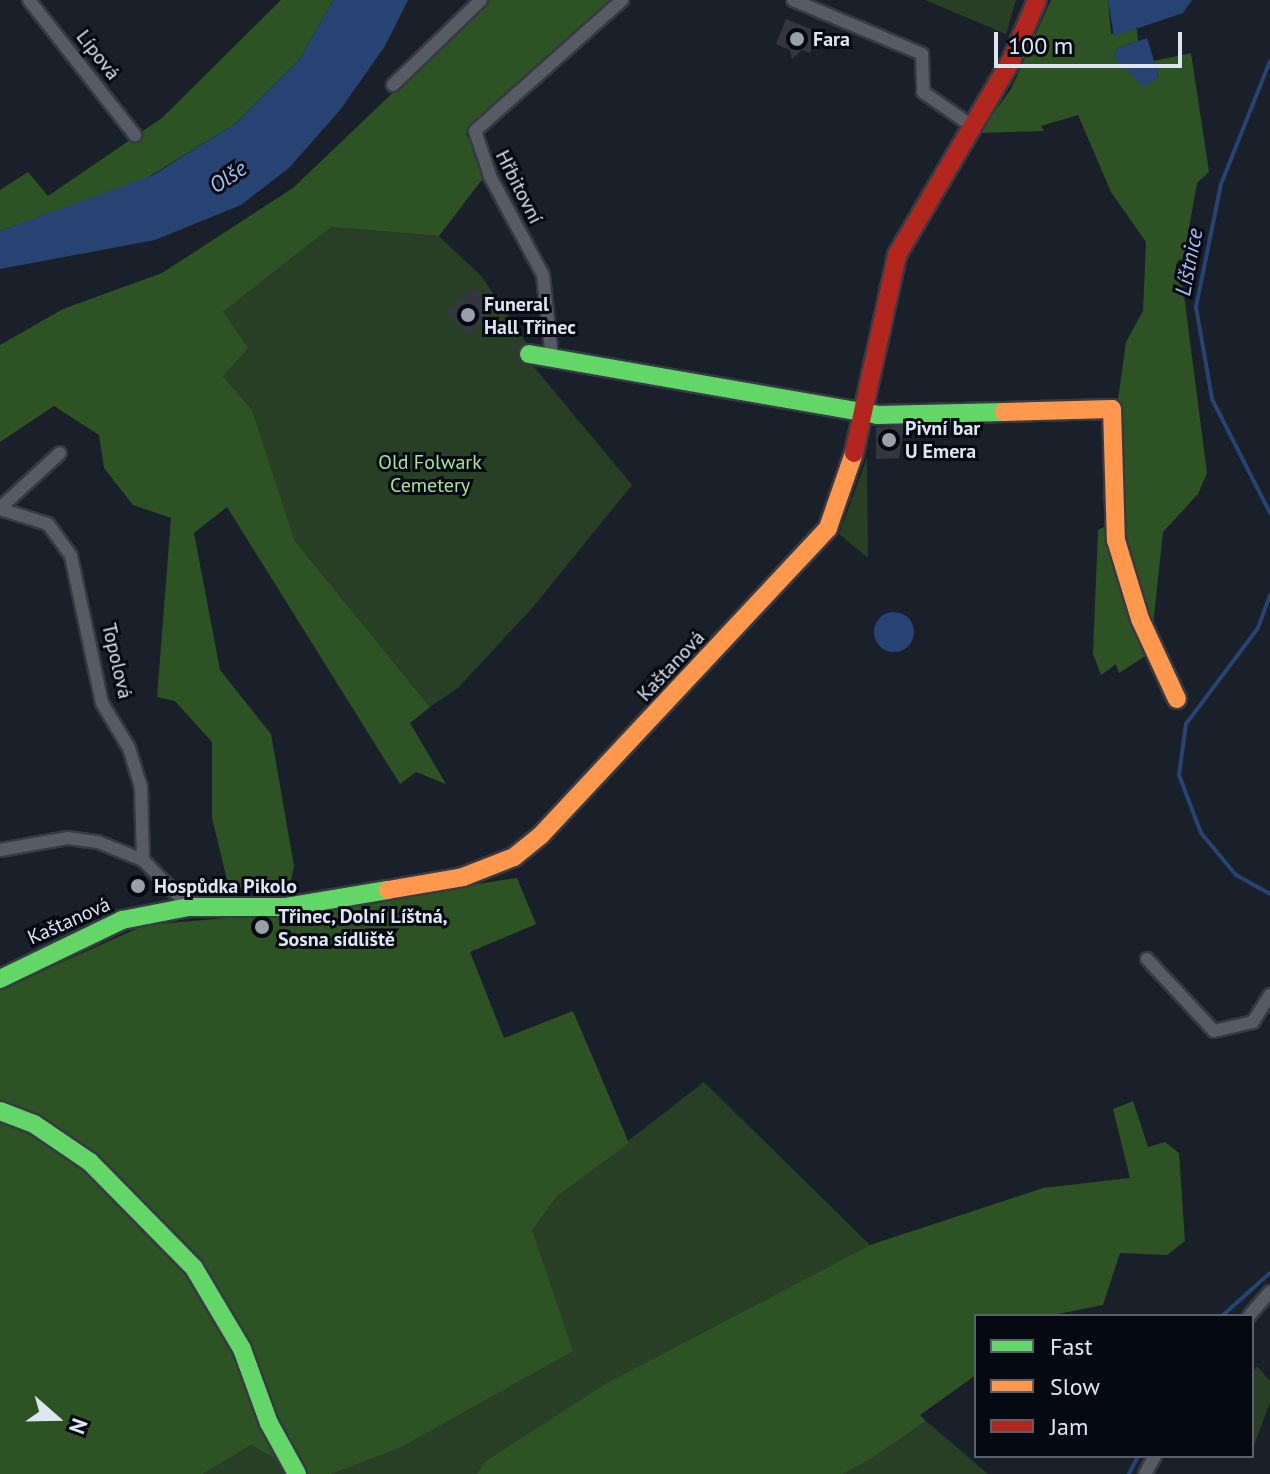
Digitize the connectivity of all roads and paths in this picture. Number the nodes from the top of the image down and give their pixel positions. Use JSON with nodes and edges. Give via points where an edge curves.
{"nodes":[{"id":1,"x":29,"y":0,"type":"edge"},
{"id":2,"x":481,"y":0,"type":"edge"},
{"id":3,"x":622,"y":0,"type":"edge"},
{"id":4,"x":793,"y":0,"type":"edge"},
{"id":5,"x":1037,"y":0,"type":"edge"},
{"id":6,"x":393,"y":85,"type":"dead end"},
{"id":7,"x":972,"y":126,"type":"junction"},
{"id":8,"x":135,"y":135,"type":"dead end"},
{"id":9,"x":529,"y":354,"type":"dead end"},
{"id":10,"x":552,"y":358,"type":"junction"},
{"id":11,"x":864,"y":410,"type":"junction"},
{"id":12,"x":60,"y":453,"type":"dead end"},
{"id":13,"x":0,"y":509,"type":"edge"},
{"id":14,"x":1177,"y":699,"type":"dead end"},
{"id":15,"x":0,"y":850,"type":"edge"},
{"id":16,"x":143,"y":860,"type":"junction"},
{"id":17,"x":189,"y":907,"type":"junction"},
{"id":18,"x":1147,"y":959,"type":"dead end"},
{"id":19,"x":0,"y":979,"type":"edge"},
{"id":20,"x":1270,"y":995,"type":"edge"},
{"id":21,"x":0,"y":1111,"type":"edge"},
{"id":22,"x":1270,"y":1292,"type":"edge"},
{"id":23,"x":1251,"y":1314,"type":"edge"},
{"id":24,"x":297,"y":1474,"type":"edge"}],
"edges":[{"from":1,"to":8,"type":"street","name":"Lípová"},
{"from":2,"to":6,"type":"street"},
{"from":3,"to":10,"type":"street","name":"Hřbitovní","via":[[475,131],[490,176],[543,275]]},
{"from":4,"to":7,"type":"street","via":[[922,54],[923,92]]},
{"from":5,"to":7,"type":"street","name":"Kaštanová","via":[[1011,61]]},
{"from":7,"to":11,"type":"street","name":"Kaštanová","via":[[897,255]]},
{"from":9,"to":10,"type":"street"},
{"from":10,"to":11,"type":"street"},
{"from":11,"to":14,"type":"street","via":[[877,415],[1112,409],[1116,540],[1140,619]]},
{"from":11,"to":17,"type":"street","name":"Kaštanová","via":[[843,497],[828,528],[514,857],[484,871],[381,893],[286,907]]},
{"from":12,"to":13,"type":"street"},
{"from":13,"to":16,"type":"street","name":"Topolová","via":[[48,524],[71,556],[102,703],[129,748],[141,787]]},
{"from":15,"to":16,"type":"street","via":[[68,838]]},
{"from":16,"to":17,"type":"street"},
{"from":17,"to":19,"type":"street","name":"Kaštanová","via":[[122,920]]},
{"from":18,"to":20,"type":"street","via":[[1214,1031],[1253,1022]]},
{"from":21,"to":24,"type":"street","via":[[34,1124],[90,1162],[194,1268],[242,1349],[269,1423]]},
{"from":22,"to":23,"type":"street"}]}
